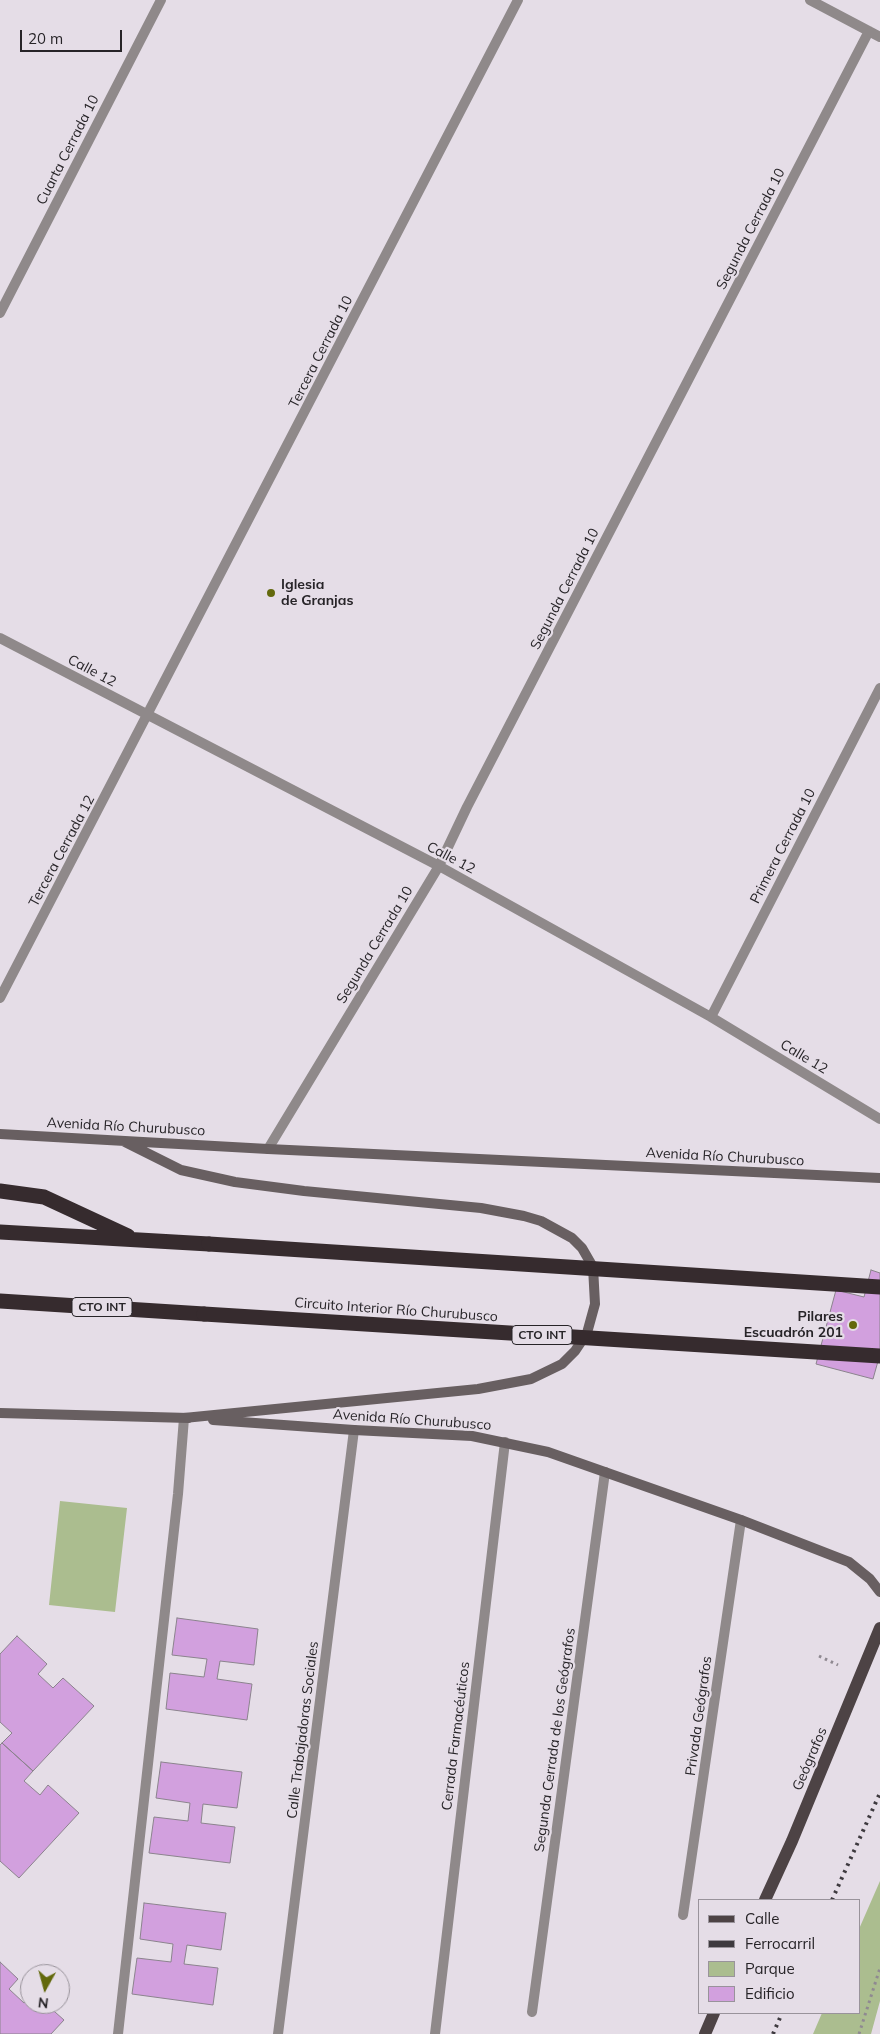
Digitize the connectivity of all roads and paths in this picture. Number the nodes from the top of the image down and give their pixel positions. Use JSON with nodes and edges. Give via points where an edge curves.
{"nodes":[{"id":1,"x":161,"y":0,"type":"edge"},
{"id":2,"x":518,"y":0,"type":"edge"},
{"id":3,"x":810,"y":0,"type":"edge"},
{"id":4,"x":869,"y":31,"type":"junction"},
{"id":5,"x":880,"y":37,"type":"edge"},
{"id":6,"x":0,"y":313,"type":"edge"},
{"id":7,"x":0,"y":638,"type":"edge"},
{"id":8,"x":880,"y":688,"type":"edge"},
{"id":9,"x":148,"y":716,"type":"junction"},
{"id":10,"x":439,"y":866,"type":"junction"},
{"id":11,"x":0,"y":998,"type":"edge"},
{"id":12,"x":711,"y":1017,"type":"junction"},
{"id":13,"x":880,"y":1119,"type":"edge"},
{"id":14,"x":0,"y":1134,"type":"edge"},
{"id":15,"x":125,"y":1142,"type":"junction"},
{"id":16,"x":268,"y":1149,"type":"junction"},
{"id":17,"x":880,"y":1178,"type":"edge"},
{"id":18,"x":0,"y":1191,"type":"edge"},
{"id":19,"x":0,"y":1232,"type":"edge"},
{"id":20,"x":136,"y":1239,"type":"junction"},
{"id":21,"x":880,"y":1287,"type":"edge"},
{"id":22,"x":0,"y":1301,"type":"edge"},
{"id":23,"x":880,"y":1356,"type":"edge"},
{"id":24,"x":0,"y":1414,"type":"edge"},
{"id":25,"x":184,"y":1418,"type":"junction"},
{"id":26,"x":354,"y":1430,"type":"junction"},
{"id":27,"x":505,"y":1442,"type":"junction"},
{"id":28,"x":605,"y":1472,"type":"junction"},
{"id":29,"x":741,"y":1520,"type":"junction"},
{"id":30,"x":880,"y":1592,"type":"edge"},
{"id":31,"x":880,"y":1628,"type":"edge"},
{"id":32,"x":765,"y":1899,"type":"edge"},
{"id":33,"x":683,"y":1915,"type":"dead end"},
{"id":34,"x":880,"y":1968,"type":"edge"},
{"id":35,"x":532,"y":2012,"type":"dead end"},
{"id":36,"x":714,"y":2014,"type":"edge"},
{"id":37,"x":118,"y":2034,"type":"edge"},
{"id":38,"x":278,"y":2034,"type":"edge"},
{"id":39,"x":435,"y":2034,"type":"edge"},
{"id":40,"x":704,"y":2034,"type":"edge"},
{"id":41,"x":859,"y":2034,"type":"edge"}],
"edges":[{"from":1,"to":6,"type":"street","name":"Cuarta Cerrada 10"},
{"from":2,"to":9,"type":"street","name":"Tercera Cerrada 10"},
{"from":3,"to":4,"type":"street"},
{"from":4,"to":5,"type":"street"},
{"from":4,"to":10,"type":"street","name":"Segunda Cerrada 10"},
{"from":7,"to":9,"type":"street","name":"Calle 12"},
{"from":8,"to":12,"type":"street","name":"Primera Cerrada 10"},
{"from":9,"to":10,"type":"street","name":"Calle 12"},
{"from":9,"to":11,"type":"street","name":"Tercera Cerrada 12"},
{"from":10,"to":12,"type":"street","name":"Calle 12"},
{"from":10,"to":16,"type":"street","name":"Segunda Cerrada 10"},
{"from":12,"to":13,"type":"street","name":"Calle 12"},
{"from":14,"to":15,"type":"main road","name":"Avenida Río Churubusco"},
{"from":15,"to":16,"type":"main road","name":"Avenida Río Churubusco"},
{"from":15,"to":25,"type":"main road","via":[[181,1170],[235,1182],[481,1208],[524,1216],[553,1226],[572,1238],[593,1267],[595,1304],[587,1333],[562,1364],[531,1379],[478,1389]]},
{"from":16,"to":17,"type":"main road","name":"Avenida Río Churubusco"},
{"from":18,"to":20,"type":"highway","via":[[44,1197]]},
{"from":19,"to":20,"type":"highway"},
{"from":20,"to":21,"type":"highway","bridge":true},
{"from":22,"to":23,"type":"highway","name":"Circuito Interior Río Churubusco","number":"CTO INT","bridge":true},
{"from":24,"to":25,"type":"main road","name":"Avenida Río Churubusco"},
{"from":25,"to":26,"type":"main road","name":"Avenida Río Churubusco"},
{"from":25,"to":37,"type":"street"},
{"from":26,"to":27,"type":"main road","name":"Avenida Río Churubusco","via":[[472,1436]]},
{"from":26,"to":38,"type":"street","name":"Calle Trabajadoras Sociales"},
{"from":27,"to":28,"type":"main road","name":"Avenida Río Churubusco","via":[[548,1452]]},
{"from":27,"to":39,"type":"street","name":"Cerrada Farmacéuticos"},
{"from":28,"to":29,"type":"main road","name":"Avenida Río Churubusco"},
{"from":28,"to":35,"type":"street","name":"Segunda Cerrada de los Geógrafos"},
{"from":29,"to":30,"type":"main road","name":"Avenida Río Churubusco","via":[[849,1562]]},
{"from":29,"to":33,"type":"street","name":"Privada Geógrafos"},
{"from":31,"to":32,"type":"main road","name":"Geógrafos"},
{"from":34,"to":41,"type":"path"},
{"from":36,"to":40,"type":"main road"}]}
